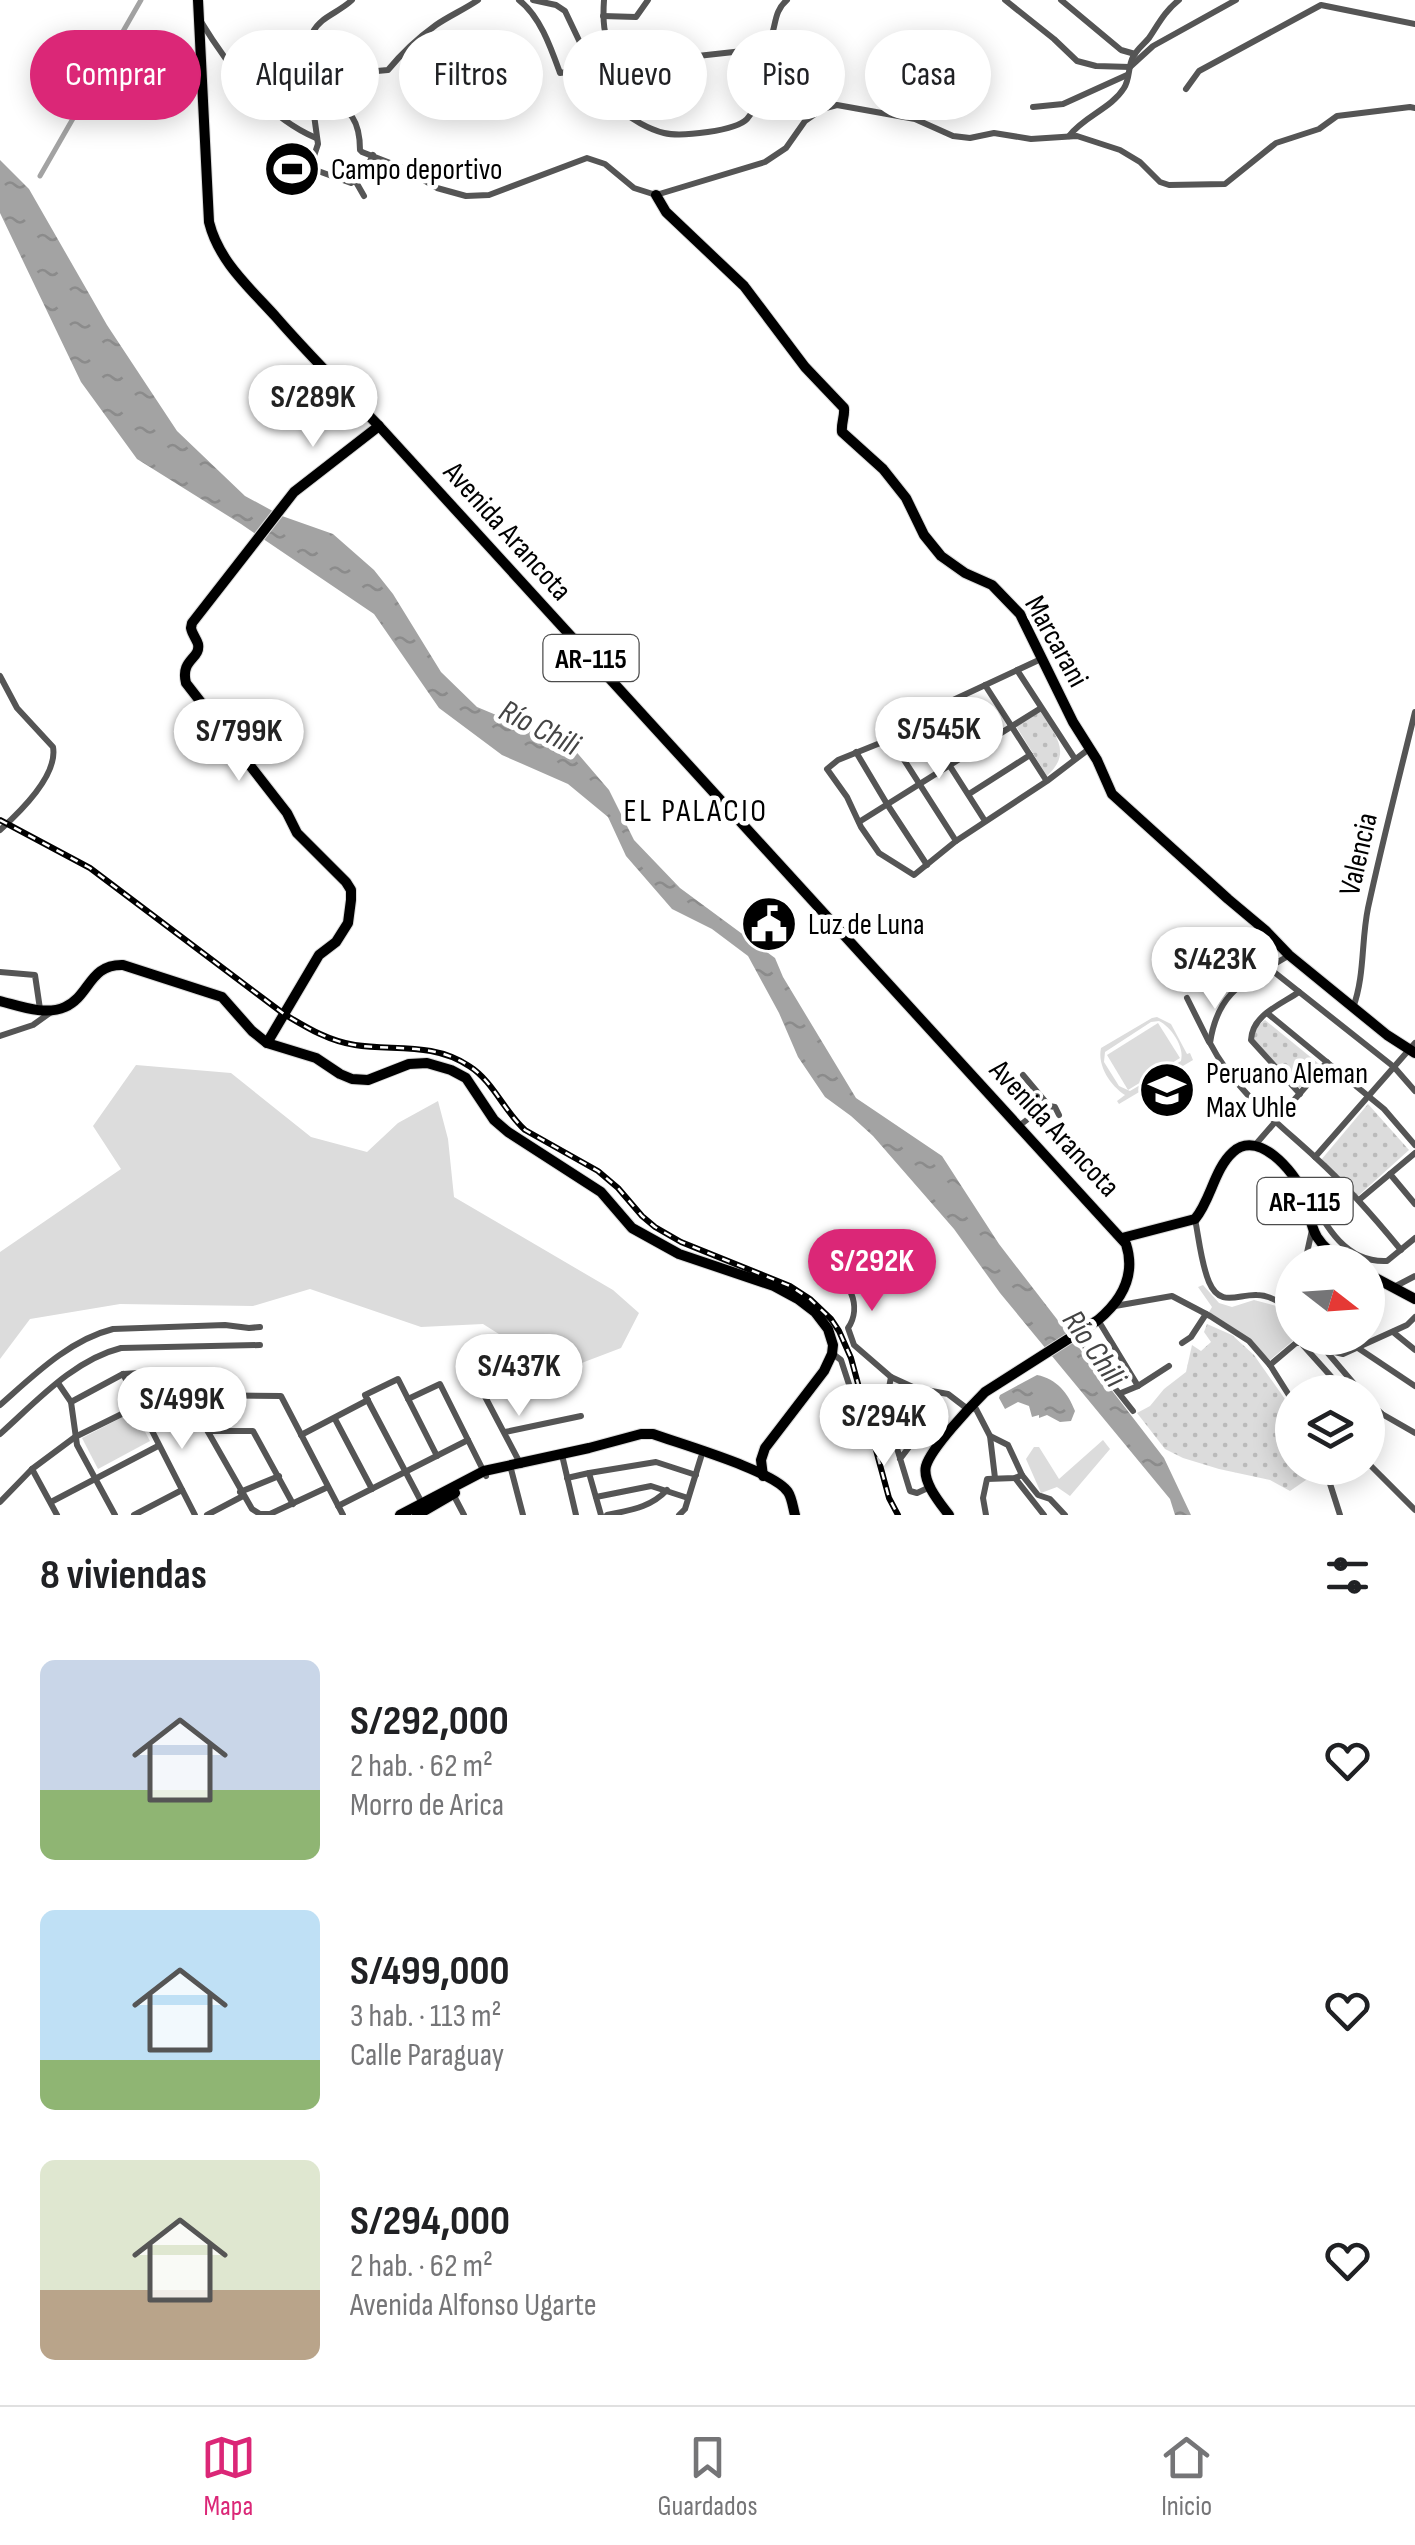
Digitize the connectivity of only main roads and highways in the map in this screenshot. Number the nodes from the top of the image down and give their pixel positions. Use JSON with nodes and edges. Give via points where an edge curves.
{"nodes":[{"id":1,"x":196,"y":2,"type":"edge"},
{"id":2,"x":656,"y":195,"type":"road end"},
{"id":3,"x":378,"y":426,"type":"junction"},
{"id":4,"x":0,"y":1001,"type":"edge"},
{"id":5,"x":267,"y":1042,"type":"junction"},
{"id":6,"x":1413,"y":1048,"type":"edge"},
{"id":7,"x":1122,"y":1238,"type":"junction"},
{"id":8,"x":1324,"y":1245,"type":"edge"},
{"id":9,"x":1385,"y":1283,"type":"edge"},
{"id":10,"x":1415,"y":1299,"type":"edge"},
{"id":11,"x":562,"y":1456,"type":"junction"},
{"id":12,"x":762,"y":1456,"type":"junction"},
{"id":13,"x":742,"y":1467,"type":"junction"},
{"id":14,"x":763,"y":1476,"type":"junction"},
{"id":15,"x":421,"y":1510,"type":"edge"},
{"id":16,"x":400,"y":1515,"type":"edge"},
{"id":17,"x":795,"y":1515,"type":"edge"},
{"id":18,"x":948,"y":1515,"type":"edge"}],
"edges":[{"from":1,"to":3,"type":"main road","name":"Avenida Arancota","number":"AR-115","via":[[205,39],[210,222],[218,248]]},
{"from":2,"to":6,"type":"main road","name":"Marcarani","via":[[744,286],[844,408],[842,432],[883,469],[942,556],[992,585],[1020,614],[1112,794],[1289,955],[1386,1035]]},
{"from":3,"to":5,"type":"main road","via":[[304,482],[192,623],[198,651],[186,666],[186,683],[297,833],[351,890],[348,923],[320,955]]},
{"from":3,"to":7,"type":"main road","name":"Avenida Arancota","number":"AR-115"},
{"from":4,"to":5,"type":"main road","via":[[40,1010],[68,1006],[102,969],[123,965],[222,997]]},
{"from":5,"to":12,"type":"main road","via":[[352,1078],[368,1080],[409,1064],[451,1070],[466,1078],[494,1120],[602,1192],[632,1228],[679,1254],[774,1286],[815,1312],[828,1329],[832,1354]]},
{"from":7,"to":8,"type":"main road","number":"AR-115","via":[[1196,1219],[1230,1154],[1256,1144],[1293,1176]]},
{"from":7,"to":18,"type":"main road","via":[[1129,1273],[1115,1306],[985,1392],[936,1449],[926,1466]]},
{"from":9,"to":10,"type":"main road"},
{"from":11,"to":13,"type":"main road","via":[[651,1441]]},
{"from":11,"to":13,"type":"main road","via":[[654,1434]]},
{"from":11,"to":15,"type":"main road","via":[[485,1473]]},
{"from":12,"to":13,"type":"main road"},
{"from":12,"to":14,"type":"main road"},
{"from":13,"to":14,"type":"main road"},
{"from":14,"to":17,"type":"main road","via":[[788,1492]]},
{"from":15,"to":16,"type":"main road"}]}
